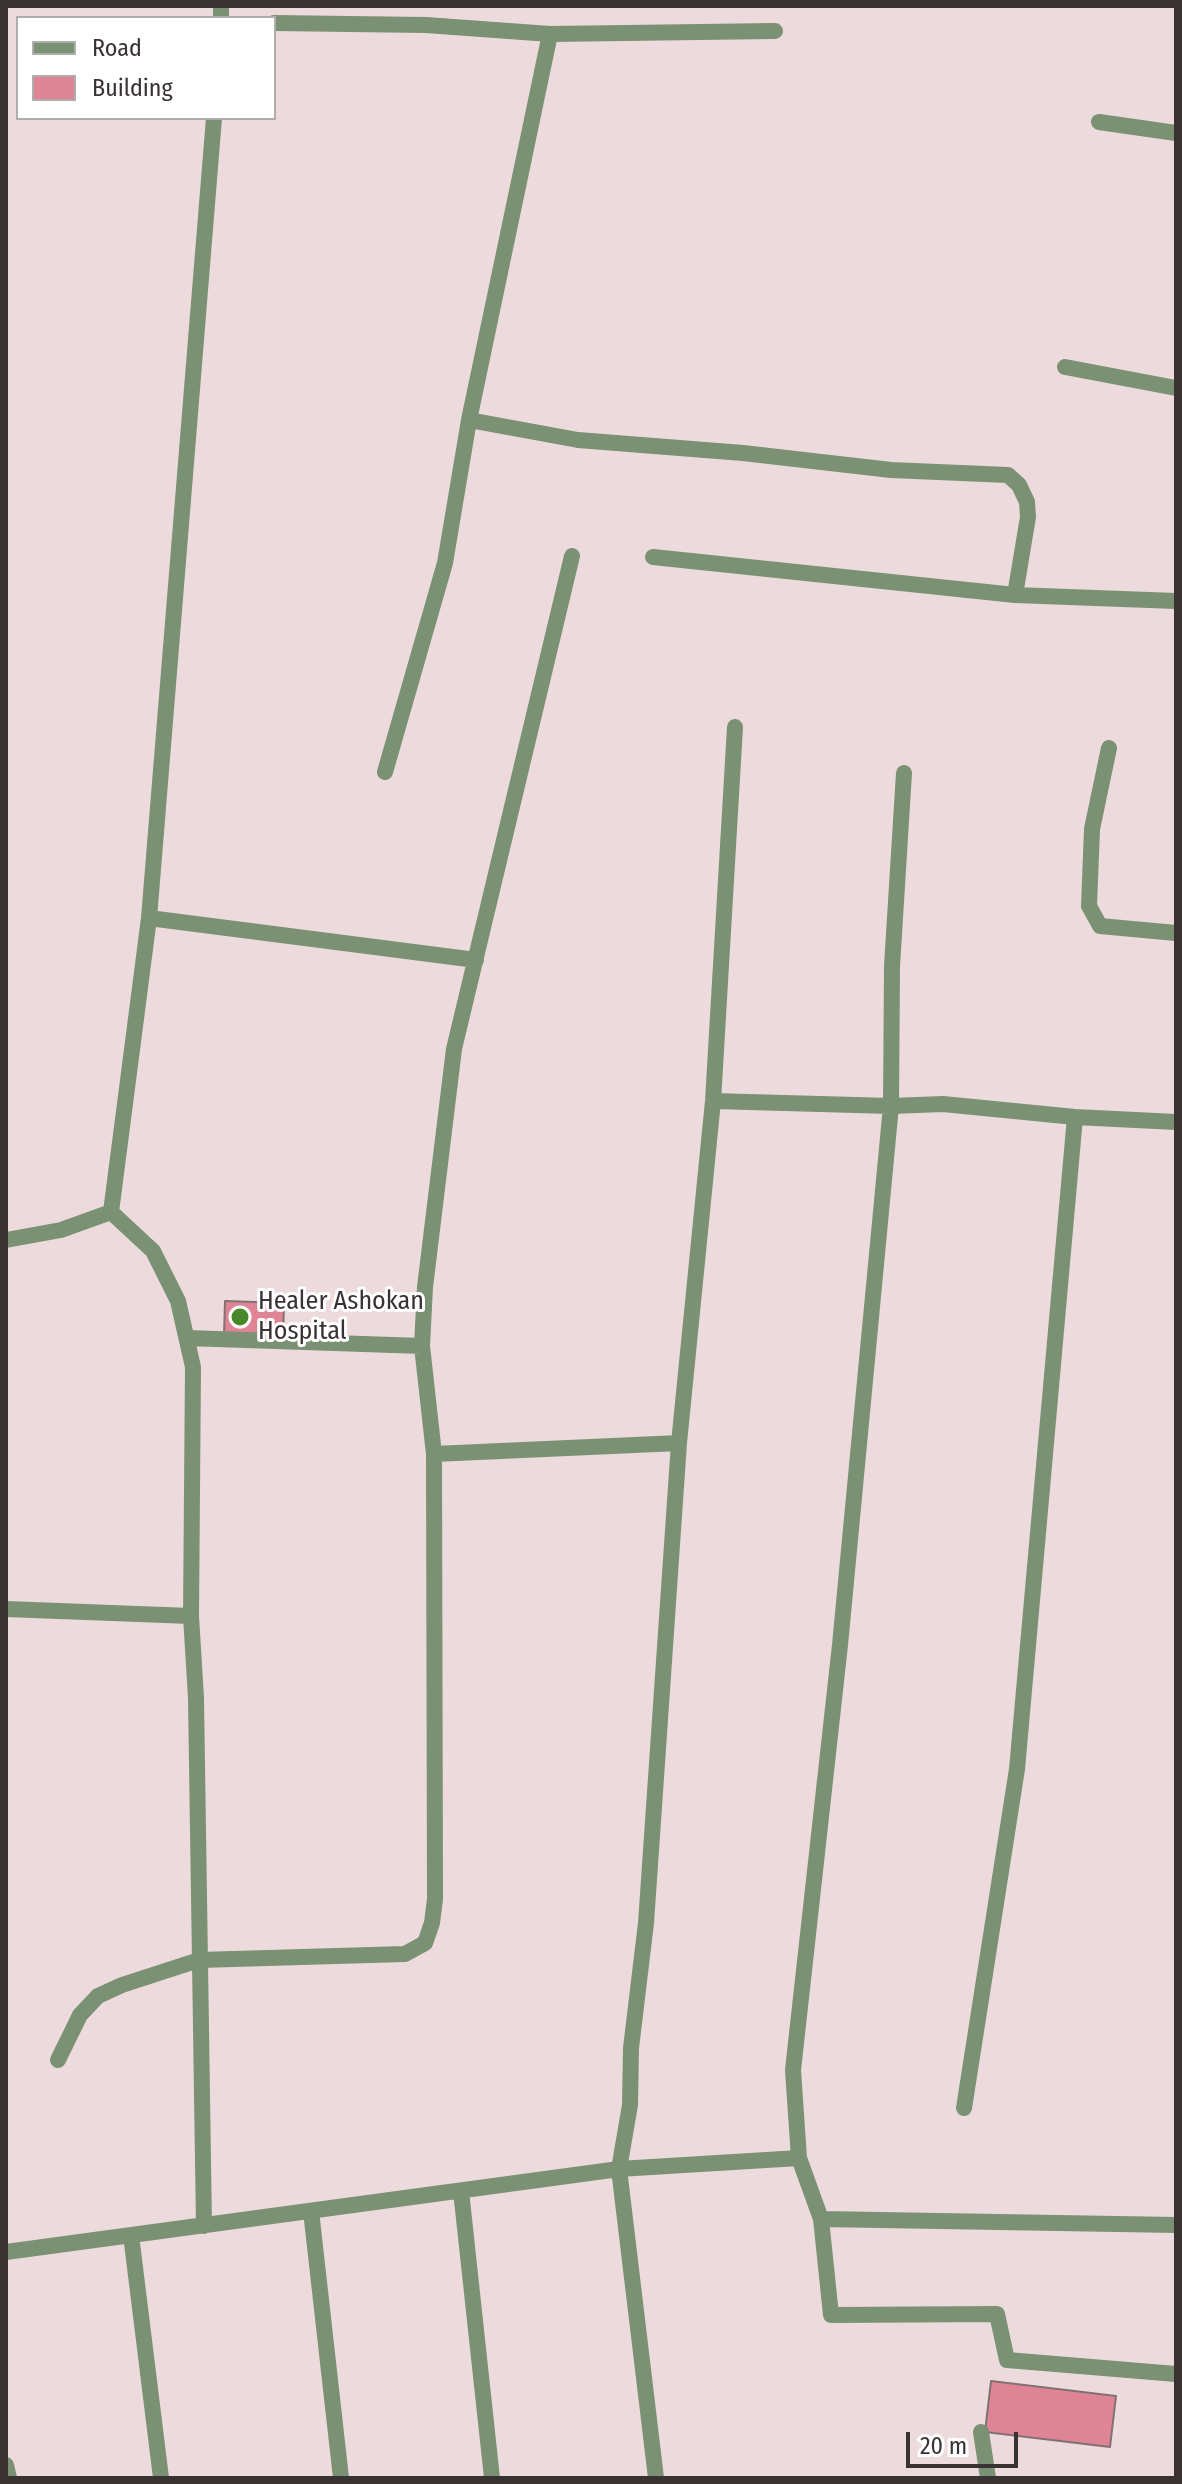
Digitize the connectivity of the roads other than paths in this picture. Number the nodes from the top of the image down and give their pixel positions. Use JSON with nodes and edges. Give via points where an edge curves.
{"nodes":[{"id":1,"x":276,"y":23,"type":"edge"},
{"id":2,"x":775,"y":31,"type":"dead end"},
{"id":3,"x":550,"y":34,"type":"junction"},
{"id":4,"x":214,"y":120,"type":"edge"},
{"id":5,"x":1099,"y":122,"type":"dead end"},
{"id":6,"x":1176,"y":133,"type":"edge"},
{"id":7,"x":1065,"y":367,"type":"dead end"},
{"id":8,"x":1176,"y":388,"type":"edge"},
{"id":9,"x":469,"y":420,"type":"junction"},
{"id":10,"x":572,"y":556,"type":"dead end"},
{"id":11,"x":653,"y":557,"type":"dead end"},
{"id":12,"x":1015,"y":595,"type":"junction"},
{"id":13,"x":1176,"y":601,"type":"edge"},
{"id":14,"x":735,"y":727,"type":"dead end"},
{"id":15,"x":1109,"y":748,"type":"dead end"},
{"id":16,"x":385,"y":772,"type":"dead end"},
{"id":17,"x":904,"y":773,"type":"dead end"},
{"id":18,"x":149,"y":918,"type":"junction"},
{"id":19,"x":1176,"y":933,"type":"edge"},
{"id":20,"x":476,"y":960,"type":"junction"},
{"id":21,"x":713,"y":1101,"type":"junction"},
{"id":22,"x":891,"y":1106,"type":"junction"},
{"id":23,"x":1075,"y":1117,"type":"junction"},
{"id":24,"x":1176,"y":1122,"type":"edge"},
{"id":25,"x":111,"y":1212,"type":"junction"},
{"id":26,"x":6,"y":1240,"type":"edge"},
{"id":27,"x":187,"y":1338,"type":"junction"},
{"id":28,"x":422,"y":1346,"type":"junction"},
{"id":29,"x":679,"y":1443,"type":"junction"},
{"id":30,"x":434,"y":1454,"type":"junction"},
{"id":31,"x":6,"y":1609,"type":"edge"},
{"id":32,"x":191,"y":1616,"type":"junction"},
{"id":33,"x":199,"y":1960,"type":"junction"},
{"id":34,"x":58,"y":2060,"type":"dead end"},
{"id":35,"x":964,"y":2108,"type":"dead end"},
{"id":36,"x":799,"y":2158,"type":"junction"},
{"id":37,"x":619,"y":2169,"type":"junction"},
{"id":38,"x":461,"y":2191,"type":"junction"},
{"id":39,"x":311,"y":2211,"type":"junction"},
{"id":40,"x":821,"y":2219,"type":"junction"},
{"id":41,"x":1176,"y":2225,"type":"edge"},
{"id":42,"x":204,"y":2226,"type":"junction"},
{"id":43,"x":131,"y":2235,"type":"junction"},
{"id":44,"x":6,"y":2252,"type":"edge"},
{"id":45,"x":1176,"y":2374,"type":"edge"},
{"id":46,"x":981,"y":2432,"type":"dead end"},
{"id":47,"x":6,"y":2465,"type":"edge"},
{"id":48,"x":9,"y":2478,"type":"edge"},
{"id":49,"x":161,"y":2478,"type":"edge"},
{"id":50,"x":341,"y":2478,"type":"edge"},
{"id":51,"x":492,"y":2478,"type":"edge"},
{"id":52,"x":656,"y":2478,"type":"edge"},
{"id":53,"x":988,"y":2478,"type":"edge"}],
"edges":[{"from":1,"to":3,"type":"street","via":[[426,25]]},
{"from":2,"to":3,"type":"street"},
{"from":3,"to":9,"type":"street"},
{"from":4,"to":18,"type":"street"},
{"from":5,"to":6,"type":"street"},
{"from":7,"to":8,"type":"street"},
{"from":9,"to":12,"type":"street","via":[[578,440],[891,470],[1008,475],[1019,485],[1028,517]]},
{"from":9,"to":16,"type":"street","via":[[445,563]]},
{"from":10,"to":20,"type":"street"},
{"from":11,"to":12,"type":"street"},
{"from":12,"to":13,"type":"street"},
{"from":14,"to":21,"type":"street"},
{"from":15,"to":19,"type":"street","via":[[1092,829],[1089,906],[1100,926]]},
{"from":17,"to":22,"type":"street","via":[[892,966]]},
{"from":18,"to":20,"type":"street"},
{"from":18,"to":25,"type":"street"},
{"from":20,"to":28,"type":"street","via":[[454,1049]]},
{"from":21,"to":22,"type":"street"},
{"from":21,"to":29,"type":"street"},
{"from":22,"to":23,"type":"street","via":[[963,1105]]},
{"from":22,"to":36,"type":"street","via":[[839,1661],[793,2070]]},
{"from":23,"to":24,"type":"street"},
{"from":23,"to":35,"type":"street","via":[[1017,1769]]},
{"from":25,"to":26,"type":"street","via":[[61,1230]]},
{"from":25,"to":27,"type":"street","via":[[153,1251],[178,1301]]},
{"from":27,"to":28,"type":"street"},
{"from":27,"to":32,"type":"street","via":[[193,1367]]},
{"from":28,"to":30,"type":"street"},
{"from":29,"to":30,"type":"street"},
{"from":29,"to":37,"type":"street","via":[[646,1923]]},
{"from":30,"to":33,"type":"street","via":[[435,1899],[425,1943],[405,1954]]},
{"from":31,"to":32,"type":"street"},
{"from":32,"to":33,"type":"street"},
{"from":33,"to":34,"type":"street","via":[[98,1996],[80,2015]]},
{"from":33,"to":42,"type":"street"},
{"from":36,"to":37,"type":"street"},
{"from":36,"to":40,"type":"street"},
{"from":37,"to":38,"type":"street"},
{"from":37,"to":52,"type":"street"},
{"from":38,"to":39,"type":"street"},
{"from":38,"to":51,"type":"street"},
{"from":39,"to":42,"type":"street"},
{"from":39,"to":50,"type":"street"},
{"from":40,"to":41,"type":"street"},
{"from":40,"to":45,"type":"street","via":[[831,2315],[997,2314],[1007,2360]]},
{"from":42,"to":43,"type":"street"},
{"from":43,"to":44,"type":"street"},
{"from":43,"to":49,"type":"street"},
{"from":46,"to":53,"type":"street"},
{"from":47,"to":48,"type":"street"}]}
